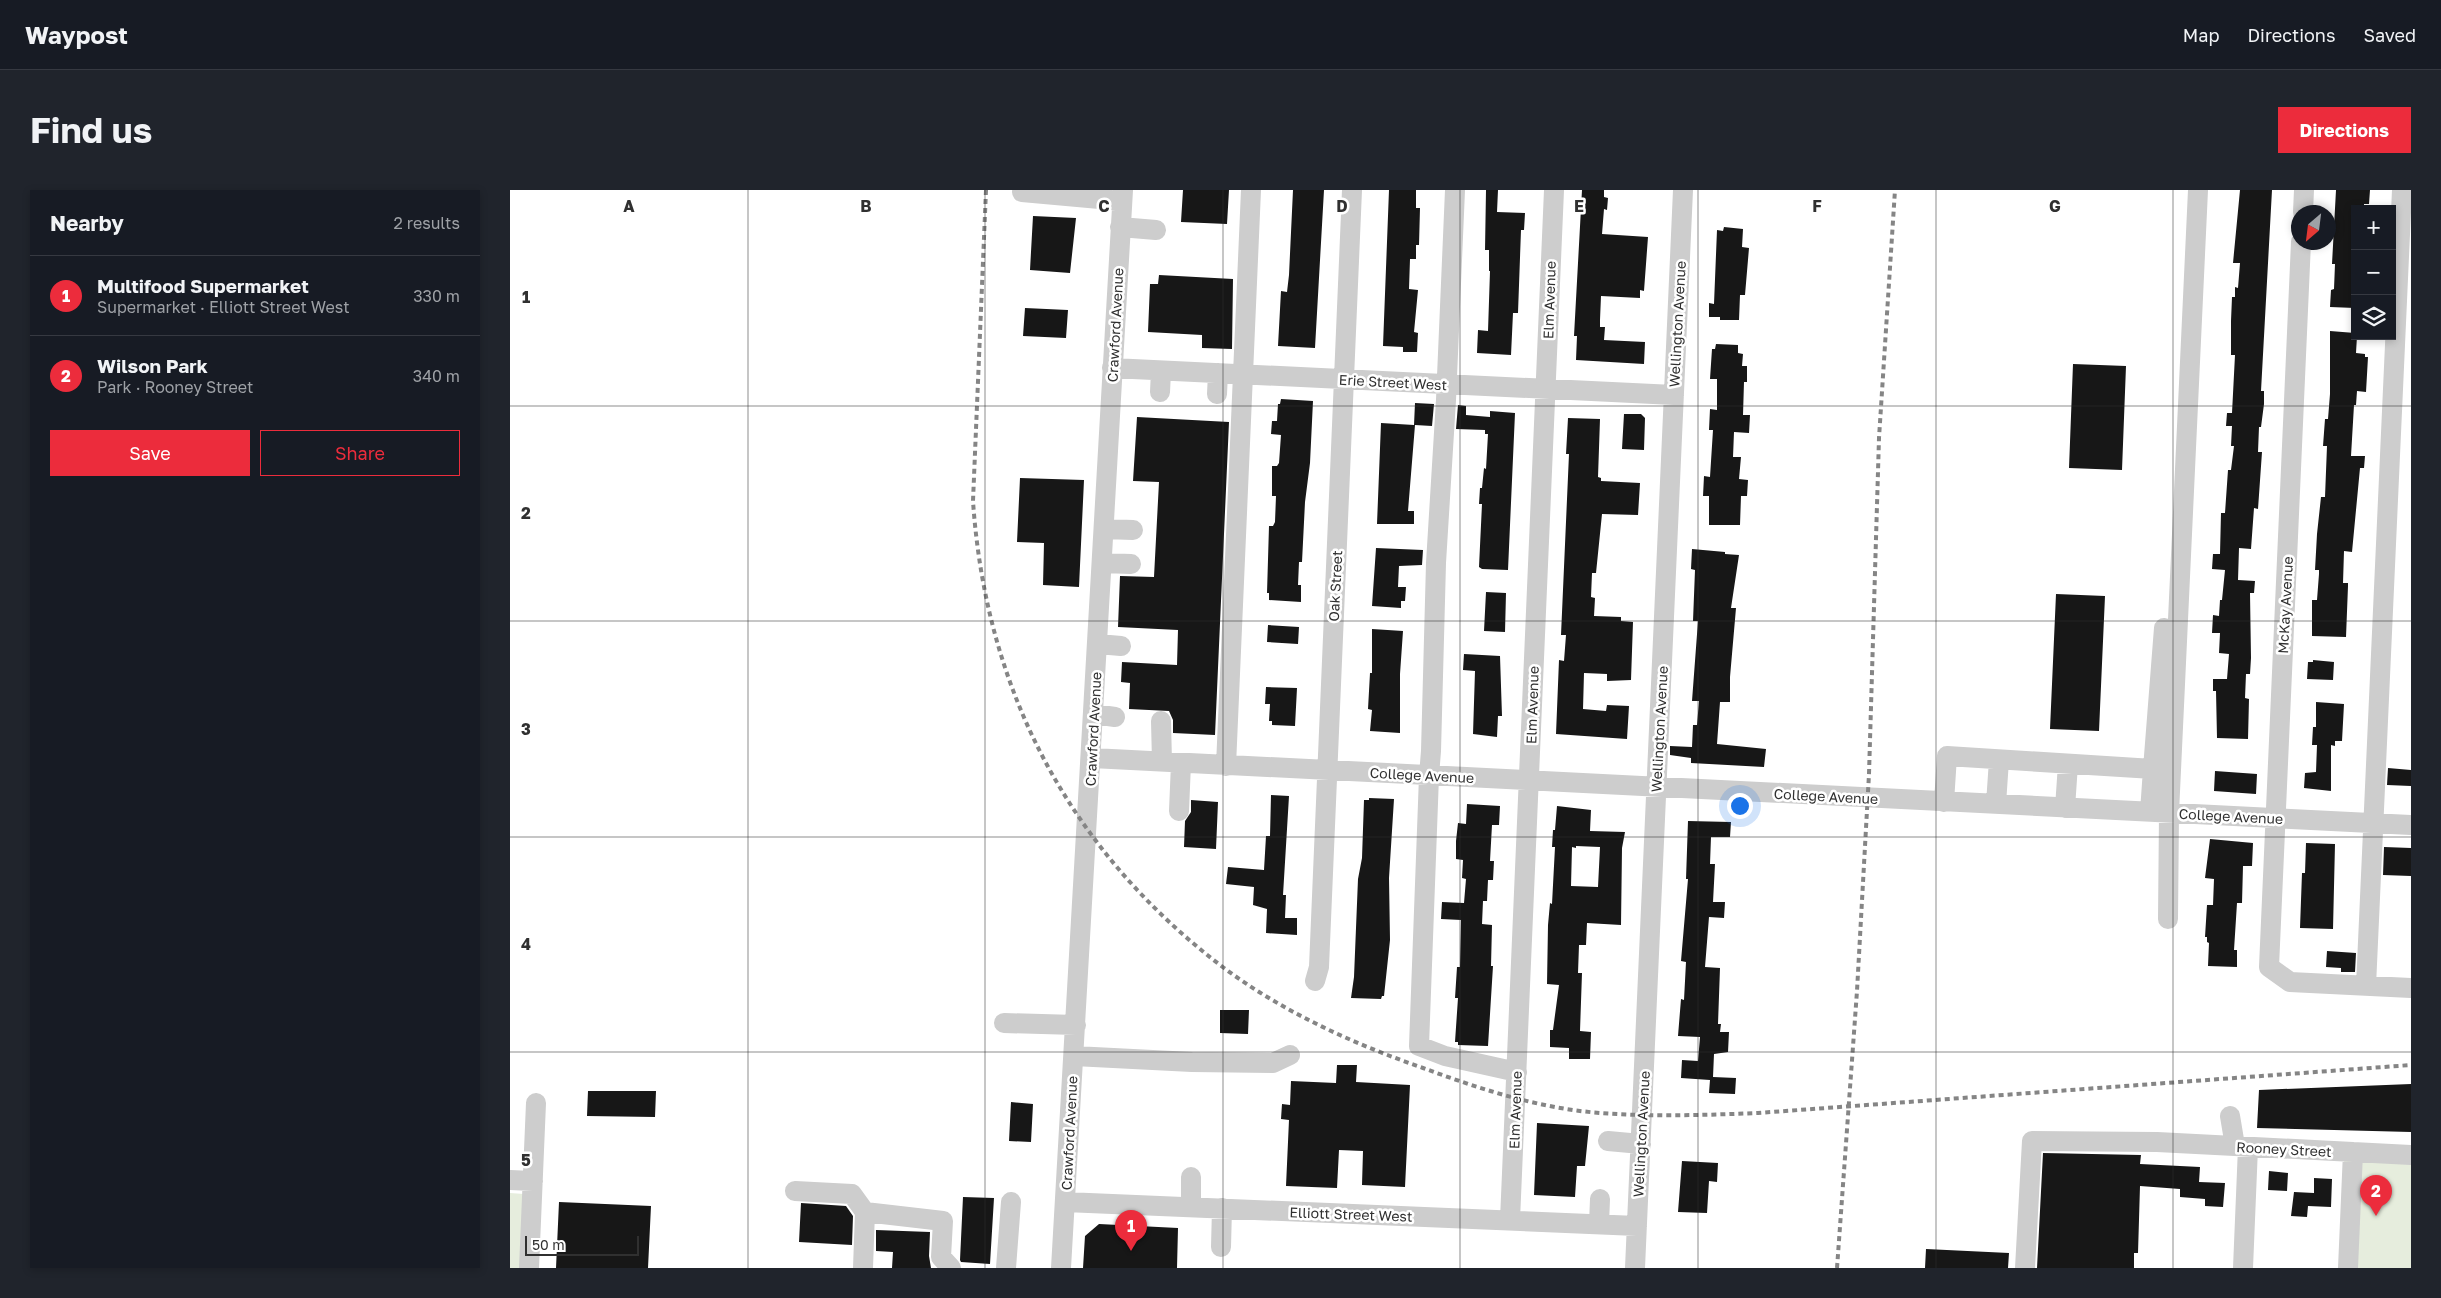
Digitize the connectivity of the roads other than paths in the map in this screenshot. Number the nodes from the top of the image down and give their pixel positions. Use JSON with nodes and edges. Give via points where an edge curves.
{"nodes":[{"id":1,"x":1251,"y":190,"type":"edge"},
{"id":2,"x":1352,"y":190,"type":"edge"},
{"id":3,"x":1455,"y":190,"type":"edge"},
{"id":4,"x":1554,"y":190,"type":"edge"},
{"id":5,"x":1683,"y":190,"type":"edge"},
{"id":6,"x":2198,"y":190,"type":"edge"},
{"id":7,"x":2304,"y":190,"type":"edge"},
{"id":8,"x":2402,"y":190,"type":"edge"},
{"id":9,"x":1022,"y":192,"type":"dead end"},
{"id":10,"x":1087,"y":194,"type":"edge"},
{"id":11,"x":1122,"y":196,"type":"edge"},
{"id":12,"x":2303,"y":205,"type":"edge"},
{"id":13,"x":1120,"y":227,"type":"junction"},
{"id":14,"x":1156,"y":230,"type":"dead end"},
{"id":15,"x":2301,"y":250,"type":"edge"},
{"id":16,"x":1112,"y":368,"type":"junction"},
{"id":17,"x":1161,"y":371,"type":"junction"},
{"id":18,"x":1218,"y":373,"type":"junction"},
{"id":19,"x":1242,"y":374,"type":"junction"},
{"id":20,"x":1344,"y":379,"type":"junction"},
{"id":21,"x":1447,"y":384,"type":"junction"},
{"id":22,"x":1546,"y":389,"type":"junction"},
{"id":23,"x":1160,"y":392,"type":"dead end"},
{"id":24,"x":1217,"y":394,"type":"dead end"},
{"id":25,"x":1674,"y":395,"type":"junction"},
{"id":26,"x":1104,"y":529,"type":"junction"},
{"id":27,"x":1133,"y":530,"type":"dead end"},
{"id":28,"x":1102,"y":564,"type":"junction"},
{"id":29,"x":1131,"y":564,"type":"dead end"},
{"id":30,"x":2164,"y":628,"type":"dead end"},
{"id":31,"x":1098,"y":644,"type":"junction"},
{"id":32,"x":1121,"y":646,"type":"dead end"},
{"id":33,"x":1094,"y":714,"type":"junction"},
{"id":34,"x":1115,"y":717,"type":"dead end"},
{"id":35,"x":1161,"y":721,"type":"dead end"},
{"id":36,"x":1092,"y":758,"type":"junction"},
{"id":37,"x":1999,"y":760,"type":"junction"},
{"id":38,"x":1172,"y":762,"type":"junction"},
{"id":39,"x":2068,"y":764,"type":"junction"},
{"id":40,"x":1226,"y":766,"type":"junction"},
{"id":41,"x":2153,"y":769,"type":"junction"},
{"id":42,"x":1327,"y":770,"type":"junction"},
{"id":43,"x":1429,"y":776,"type":"junction"},
{"id":44,"x":1529,"y":781,"type":"junction"},
{"id":45,"x":1657,"y":788,"type":"junction"},
{"id":46,"x":1944,"y":802,"type":"junction"},
{"id":47,"x":1996,"y":804,"type":"junction"},
{"id":48,"x":2065,"y":808,"type":"junction"},
{"id":49,"x":1179,"y":811,"type":"dead end"},
{"id":50,"x":2159,"y":812,"type":"junction"},
{"id":51,"x":2276,"y":818,"type":"junction"},
{"id":52,"x":2374,"y":823,"type":"junction"},
{"id":53,"x":2411,"y":825,"type":"edge"},
{"id":54,"x":2168,"y":919,"type":"dead end"},
{"id":55,"x":1314,"y":981,"type":"dead end"},
{"id":56,"x":2366,"y":986,"type":"junction"},
{"id":57,"x":2411,"y":988,"type":"edge"},
{"id":58,"x":1004,"y":1023,"type":"dead end"},
{"id":59,"x":1076,"y":1025,"type":"junction"},
{"id":60,"x":1290,"y":1055,"type":"dead end"},
{"id":61,"x":1074,"y":1056,"type":"junction"},
{"id":62,"x":1517,"y":1072,"type":"junction"},
{"id":63,"x":536,"y":1103,"type":"dead end"},
{"id":64,"x":2230,"y":1116,"type":"dead end"},
{"id":65,"x":1608,"y":1142,"type":"dead end"},
{"id":66,"x":1641,"y":1144,"type":"junction"},
{"id":67,"x":2241,"y":1147,"type":"junction"},
{"id":68,"x":2353,"y":1152,"type":"junction"},
{"id":69,"x":2411,"y":1155,"type":"edge"},
{"id":70,"x":1191,"y":1178,"type":"dead end"},
{"id":71,"x":510,"y":1180,"type":"edge"},
{"id":72,"x":533,"y":1181,"type":"junction"},
{"id":73,"x":795,"y":1191,"type":"dead end"},
{"id":74,"x":1600,"y":1199,"type":"dead end"},
{"id":75,"x":1011,"y":1202,"type":"dead end"},
{"id":76,"x":1065,"y":1202,"type":"junction"},
{"id":77,"x":1191,"y":1207,"type":"junction"},
{"id":78,"x":1222,"y":1208,"type":"junction"},
{"id":79,"x":865,"y":1212,"type":"junction"},
{"id":80,"x":1510,"y":1220,"type":"junction"},
{"id":81,"x":1599,"y":1224,"type":"junction"},
{"id":82,"x":1637,"y":1226,"type":"junction"},
{"id":83,"x":1221,"y":1247,"type":"dead end"},
{"id":84,"x":529,"y":1268,"type":"edge"},
{"id":85,"x":863,"y":1268,"type":"edge"},
{"id":86,"x":951,"y":1268,"type":"edge"},
{"id":87,"x":1006,"y":1268,"type":"edge"},
{"id":88,"x":1061,"y":1268,"type":"edge"},
{"id":89,"x":1635,"y":1268,"type":"edge"},
{"id":90,"x":2025,"y":1268,"type":"edge"},
{"id":91,"x":2243,"y":1268,"type":"edge"},
{"id":92,"x":2348,"y":1268,"type":"edge"}],
"edges":[{"from":1,"to":19,"type":"street"},
{"from":2,"to":20,"type":"street","name":"Oak Street"},
{"from":3,"to":21,"type":"street"},
{"from":4,"to":22,"type":"street","name":"Elm Avenue"},
{"from":5,"to":25,"type":"street","name":"Wellington Avenue"},
{"from":6,"to":50,"type":"street"},
{"from":7,"to":12,"type":"street"},
{"from":8,"to":52,"type":"street"},
{"from":9,"to":10,"type":"street"},
{"from":10,"to":11,"type":"street"},
{"from":11,"to":13,"type":"street","name":"Crawford Avenue"},
{"from":13,"to":14,"type":"street"},
{"from":13,"to":16,"type":"street","name":"Crawford Avenue"},
{"from":15,"to":51,"type":"street","name":"McKay Avenue"},
{"from":16,"to":17,"type":"street","name":"Erie Street West"},
{"from":16,"to":26,"type":"street","name":"Crawford Avenue"},
{"from":17,"to":18,"type":"street","name":"Erie Street West"},
{"from":17,"to":23,"type":"street"},
{"from":18,"to":19,"type":"street","name":"Erie Street West"},
{"from":18,"to":24,"type":"street"},
{"from":19,"to":20,"type":"street","name":"Erie Street West"},
{"from":19,"to":40,"type":"street"},
{"from":20,"to":21,"type":"street","name":"Erie Street West"},
{"from":20,"to":42,"type":"street","name":"Oak Street"},
{"from":21,"to":22,"type":"street","name":"Erie Street West"},
{"from":21,"to":43,"type":"street","via":[[1436,563]]},
{"from":22,"to":25,"type":"street","name":"Erie Street West"},
{"from":22,"to":44,"type":"street","name":"Elm Avenue"},
{"from":25,"to":45,"type":"street","name":"Wellington Avenue"},
{"from":26,"to":27,"type":"street"},
{"from":26,"to":28,"type":"street","name":"Crawford Avenue"},
{"from":28,"to":29,"type":"street"},
{"from":28,"to":31,"type":"street","name":"Crawford Avenue"},
{"from":30,"to":41,"type":"street"},
{"from":31,"to":32,"type":"street"},
{"from":31,"to":33,"type":"street","name":"Crawford Avenue"},
{"from":33,"to":34,"type":"street"},
{"from":33,"to":36,"type":"street","name":"Crawford Avenue"},
{"from":35,"to":38,"type":"street"},
{"from":36,"to":38,"type":"street","name":"College Avenue"},
{"from":36,"to":59,"type":"street","name":"Crawford Avenue"},
{"from":37,"to":39,"type":"street"},
{"from":37,"to":46,"type":"street","via":[[1947,756]]},
{"from":37,"to":47,"type":"street"},
{"from":38,"to":40,"type":"street","name":"College Avenue"},
{"from":38,"to":49,"type":"street"},
{"from":39,"to":41,"type":"street"},
{"from":39,"to":48,"type":"street"},
{"from":40,"to":42,"type":"street","name":"College Avenue"},
{"from":41,"to":50,"type":"street"},
{"from":42,"to":43,"type":"street","name":"College Avenue"},
{"from":42,"to":55,"type":"street","name":"Oak Street","via":[[1319,967]]},
{"from":43,"to":44,"type":"street","name":"College Avenue"},
{"from":43,"to":62,"type":"street","via":[[1419,1046],[1445,1056]]},
{"from":44,"to":45,"type":"street","name":"College Avenue"},
{"from":44,"to":62,"type":"street","name":"Elm Avenue"},
{"from":45,"to":46,"type":"street","name":"College Avenue"},
{"from":45,"to":66,"type":"street","name":"Wellington Avenue"},
{"from":46,"to":47,"type":"street","name":"College Avenue"},
{"from":47,"to":48,"type":"street","name":"College Avenue"},
{"from":48,"to":50,"type":"street","name":"College Avenue"},
{"from":50,"to":51,"type":"street","name":"College Avenue"},
{"from":50,"to":54,"type":"street"},
{"from":51,"to":52,"type":"street","name":"College Avenue"},
{"from":51,"to":56,"type":"street","name":"McKay Avenue","via":[[2269,967],[2290,982]]},
{"from":52,"to":53,"type":"street","name":"College Avenue"},
{"from":52,"to":56,"type":"street"},
{"from":56,"to":57,"type":"street"},
{"from":58,"to":59,"type":"street"},
{"from":59,"to":61,"type":"street","name":"Crawford Avenue"},
{"from":60,"to":61,"type":"street","via":[[1273,1063]]},
{"from":61,"to":76,"type":"street","name":"Crawford Avenue"},
{"from":62,"to":80,"type":"street","name":"Elm Avenue"},
{"from":63,"to":72,"type":"street"},
{"from":64,"to":67,"type":"street"},
{"from":65,"to":66,"type":"street"},
{"from":66,"to":82,"type":"street","name":"Wellington Avenue"},
{"from":67,"to":68,"type":"street","name":"Rooney Street"},
{"from":67,"to":90,"type":"street","name":"Rooney Street","via":[[2157,1142],[2032,1141]]},
{"from":67,"to":91,"type":"street"},
{"from":68,"to":69,"type":"street","name":"Rooney Street"},
{"from":68,"to":92,"type":"street"},
{"from":70,"to":77,"type":"street"},
{"from":71,"to":72,"type":"street"},
{"from":72,"to":84,"type":"street"},
{"from":73,"to":79,"type":"street","via":[[852,1194]]},
{"from":74,"to":81,"type":"street"},
{"from":75,"to":87,"type":"street"},
{"from":76,"to":77,"type":"street","name":"Elliott Street West"},
{"from":76,"to":88,"type":"street","name":"Crawford Avenue"},
{"from":77,"to":78,"type":"street","name":"Elliott Street West"},
{"from":78,"to":80,"type":"street","name":"Elliott Street West"},
{"from":78,"to":83,"type":"street"},
{"from":79,"to":85,"type":"street"},
{"from":79,"to":86,"type":"street","via":[[943,1221],[941,1257]]},
{"from":80,"to":81,"type":"street","name":"Elliott Street West"},
{"from":81,"to":82,"type":"street","name":"Elliott Street West"},
{"from":82,"to":89,"type":"street","name":"Wellington Avenue"}]}
